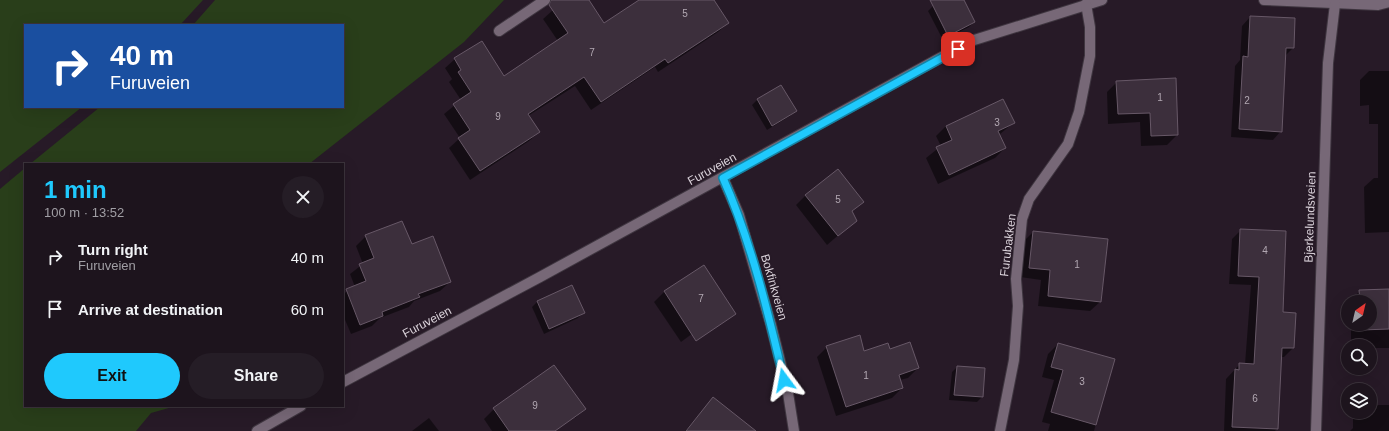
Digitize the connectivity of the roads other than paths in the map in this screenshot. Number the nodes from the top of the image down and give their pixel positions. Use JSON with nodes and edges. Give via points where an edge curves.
{"nodes":[{"id":1,"x":545,"y":0,"type":"edge"},
{"id":2,"x":1102,"y":0,"type":"edge"},
{"id":3,"x":1264,"y":0,"type":"edge"},
{"id":4,"x":1389,"y":2,"type":"edge"},
{"id":5,"x":1086,"y":4,"type":"junction"},
{"id":6,"x":1334,"y":4,"type":"junction"},
{"id":7,"x":499,"y":31,"type":"dead end"},
{"id":8,"x":723,"y":178,"type":"junction"},
{"id":9,"x":344,"y":381,"type":"edge"},
{"id":10,"x":299,"y":407,"type":"edge"},
{"id":11,"x":257,"y":431,"type":"edge"},
{"id":12,"x":794,"y":431,"type":"edge"},
{"id":13,"x":1000,"y":431,"type":"edge"},
{"id":14,"x":1316,"y":431,"type":"edge"}],
"edges":[{"from":1,"to":7,"type":"street"},
{"from":2,"to":5,"type":"street","name":"Furuveien"},
{"from":3,"to":6,"type":"street"},
{"from":4,"to":6,"type":"street","via":[[1378,5]]},
{"from":5,"to":8,"type":"street","name":"Furuveien","via":[[972,42]]},
{"from":5,"to":13,"type":"street","name":"Furubakken","via":[[1090,27],[1090,56],[1079,112],[1068,144],[1029,199],[1022,219],[1016,279],[1018,306],[1014,360]]},
{"from":6,"to":14,"type":"street","name":"Bjerkelundsveien","via":[[1328,63]]},
{"from":8,"to":9,"type":"street","name":"Furuveien"},
{"from":8,"to":12,"type":"street","name":"Bokfinkveien","via":[[740,214],[772,325]]},
{"from":10,"to":11,"type":"street"}]}
